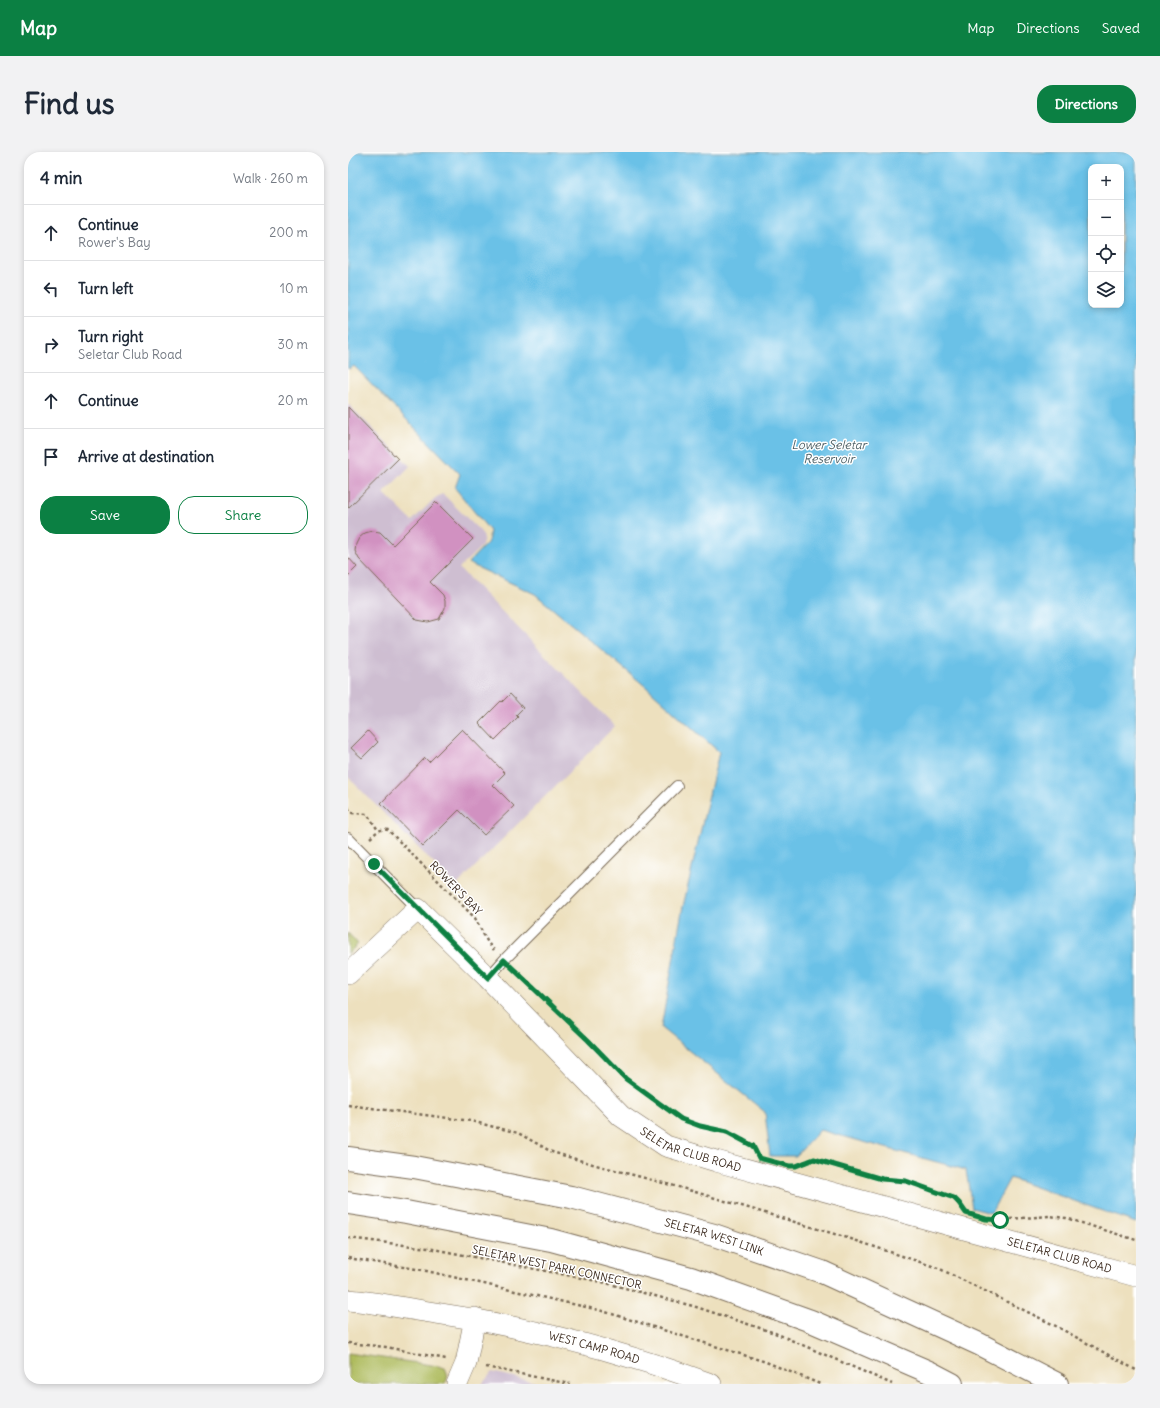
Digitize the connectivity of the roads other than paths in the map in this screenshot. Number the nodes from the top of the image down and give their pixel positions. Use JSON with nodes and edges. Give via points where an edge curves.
{"nodes":[{"id":1,"x":677,"y":786,"type":"dead end"},
{"id":2,"x":348,"y":838,"type":"edge"},
{"id":3,"x":418,"y":909,"type":"junction"},
{"id":4,"x":348,"y":974,"type":"edge"},
{"id":5,"x":488,"y":978,"type":"junction"},
{"id":6,"x":348,"y":1158,"type":"edge"},
{"id":7,"x":348,"y":1203,"type":"edge"},
{"id":8,"x":1136,"y":1276,"type":"edge"},
{"id":9,"x":348,"y":1300,"type":"edge"},
{"id":10,"x":476,"y":1318,"type":"junction"},
{"id":11,"x":457,"y":1384,"type":"edge"},
{"id":12,"x":711,"y":1384,"type":"edge"},
{"id":13,"x":952,"y":1384,"type":"edge"},
{"id":14,"x":1057,"y":1384,"type":"edge"}],
"edges":[{"from":1,"to":5,"type":"lane"},
{"from":2,"to":3,"type":"lane"},
{"from":3,"to":4,"type":"street"},
{"from":3,"to":5,"type":"street","name":"SELETAR CLUB ROAD"},
{"from":5,"to":8,"type":"street","name":"SELETAR CLUB ROAD","via":[[621,1116],[666,1146]]},
{"from":6,"to":14,"type":"main road","name":"SELETAR WEST LINK","via":[[414,1167],[571,1196],[714,1235],[822,1272],[979,1344]]},
{"from":7,"to":13,"type":"main road","via":[[551,1240],[691,1278],[811,1321]]},
{"from":9,"to":10,"type":"street","name":"WEST CAMP ROAD"},
{"from":10,"to":11,"type":"street","via":[[466,1363]]},
{"from":10,"to":12,"type":"street","name":"WEST CAMP ROAD","via":[[562,1338],[670,1369]]}]}
